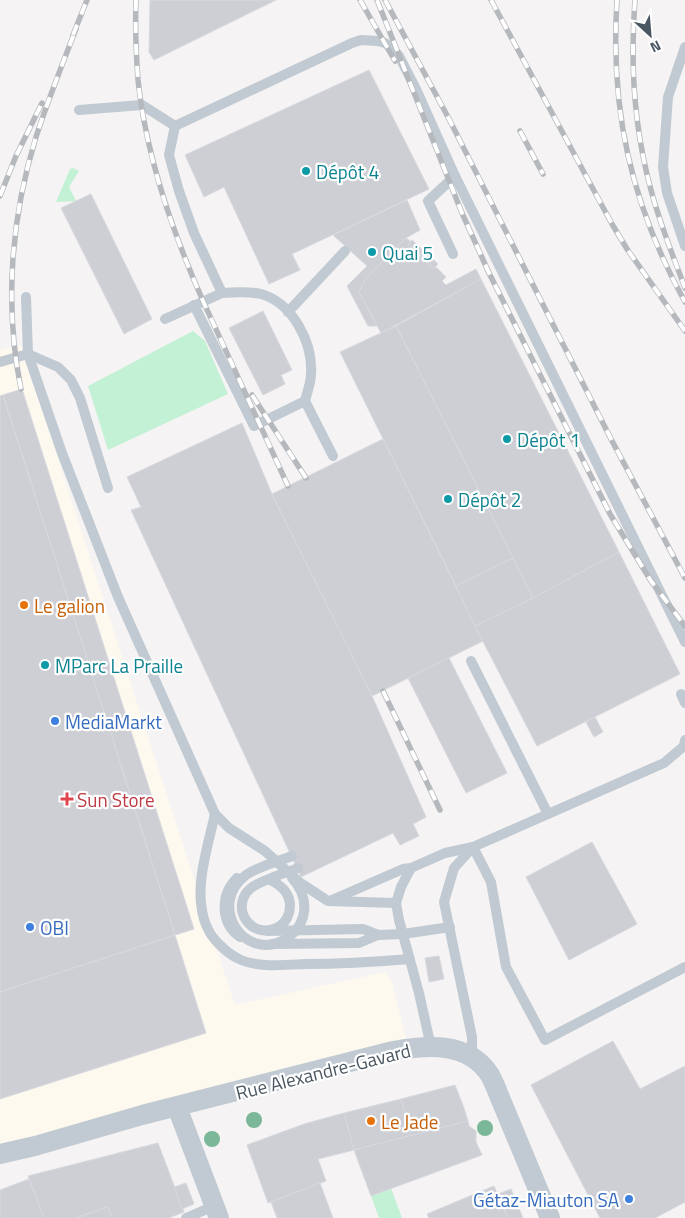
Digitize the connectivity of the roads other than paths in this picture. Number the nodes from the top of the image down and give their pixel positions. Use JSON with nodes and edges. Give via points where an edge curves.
{"nodes":[{"id":1,"x":685,"y":47,"type":"edge"},
{"id":2,"x":79,"y":110,"type":"dead end"},
{"id":3,"x":175,"y":126,"type":"junction"},
{"id":4,"x":455,"y":176,"type":"junction"},
{"id":5,"x":685,"y":246,"type":"edge"},
{"id":6,"x":345,"y":251,"type":"dead end"},
{"id":7,"x":453,"y":254,"type":"dead end"},
{"id":8,"x":222,"y":293,"type":"junction"},
{"id":9,"x":26,"y":297,"type":"dead end"},
{"id":10,"x":194,"y":305,"type":"junction"},
{"id":11,"x":288,"y":312,"type":"junction"},
{"id":12,"x":165,"y":320,"type":"dead end"},
{"id":13,"x":28,"y":354,"type":"junction"},
{"id":14,"x":0,"y":362,"type":"edge"},
{"id":15,"x":305,"y":401,"type":"junction"},
{"id":16,"x":333,"y":456,"type":"dead end"},
{"id":17,"x":108,"y":488,"type":"dead end"},
{"id":18,"x":685,"y":642,"type":"edge"},
{"id":19,"x":471,"y":661,"type":"dead end"},
{"id":20,"x":685,"y":744,"type":"edge"},
{"id":21,"x":216,"y":814,"type":"junction"},
{"id":22,"x":548,"y":814,"type":"junction"},
{"id":23,"x":473,"y":847,"type":"junction"},
{"id":24,"x":292,"y":856,"type":"dead end"},
{"id":25,"x":298,"y":868,"type":"dead end"},
{"id":26,"x":411,"y":868,"type":"junction"},
{"id":27,"x":328,"y":901,"type":"junction"},
{"id":28,"x":396,"y":903,"type":"junction"},
{"id":29,"x":450,"y":927,"type":"junction"},
{"id":30,"x":403,"y":934,"type":"junction"},
{"id":31,"x":378,"y":935,"type":"junction"},
{"id":32,"x":410,"y":959,"type":"junction"},
{"id":33,"x":685,"y":966,"type":"edge"},
{"id":34,"x":431,"y":1047,"type":"junction"},
{"id":35,"x":472,"y":1057,"type":"junction"},
{"id":36,"x":177,"y":1107,"type":"junction"},
{"id":37,"x":0,"y":1154,"type":"edge"},
{"id":38,"x":216,"y":1212,"type":"edge"},
{"id":39,"x":186,"y":1218,"type":"edge"},
{"id":40,"x":550,"y":1218,"type":"edge"}],
"edges":[{"from":1,"to":5,"type":"lane","via":[[668,97],[663,167],[667,193]]},
{"from":2,"to":3,"type":"lane","via":[[142,105]]},
{"from":3,"to":4,"type":"lane","via":[[352,43],[377,41],[392,48],[399,56]]},
{"from":3,"to":8,"type":"lane","via":[[169,155],[171,164],[194,233]]},
{"from":4,"to":7,"type":"lane","via":[[428,201]]},
{"from":4,"to":18,"type":"lane"},
{"from":6,"to":11,"type":"lane"},
{"from":8,"to":10,"type":"lane"},
{"from":8,"to":11,"type":"lane","via":[[244,291],[262,295],[278,302]]},
{"from":9,"to":13,"type":"lane"},
{"from":10,"to":12,"type":"lane"},
{"from":10,"to":15,"type":"lane","via":[[254,426]]},
{"from":11,"to":15,"type":"lane","via":[[309,350],[311,377]]},
{"from":13,"to":14,"type":"lane"},
{"from":13,"to":17,"type":"lane","via":[[58,367],[72,380]]},
{"from":13,"to":21,"type":"lane","via":[[62,453],[118,597]]},
{"from":15,"to":16,"type":"lane"},
{"from":19,"to":22,"type":"lane"},
{"from":20,"to":22,"type":"lane","via":[[664,763]]},
{"from":21,"to":27,"type":"lane","via":[[229,828],[265,851],[299,882]]},
{"from":21,"to":32,"type":"lane","via":[[201,880],[201,902],[208,930],[228,952],[252,963],[278,965]]},
{"from":22,"to":23,"type":"lane"},
{"from":23,"to":26,"type":"lane","via":[[445,853]]},
{"from":23,"to":29,"type":"lane","via":[[454,868],[444,902]]},
{"from":23,"to":33,"type":"lane","via":[[491,882],[506,967],[545,1040]]},
{"from":24,"to":31,"type":"lane","bridge":true,"via":[[261,868],[253,871],[238,882],[229,911],[239,933],[249,940],[254,942],[259,944],[266,944],[272,944],[281,942],[295,932],[303,917],[301,890],[284,872],[272,868],[266,868],[259,868],[242,874],[226,895],[226,919],[238,936],[256,944],[282,945],[359,943]]},
{"from":25,"to":31,"type":"lane","bridge":true,"via":[[274,877],[266,880],[258,883],[246,894],[243,912],[248,923],[253,928],[261,931],[268,931],[278,927],[289,912],[287,893],[270,880],[261,881],[253,884],[244,894],[241,911],[248,923],[254,928],[261,931],[276,932],[362,929]]},
{"from":26,"to":27,"type":"lane"},
{"from":26,"to":28,"type":"lane"},
{"from":27,"to":28,"type":"lane"},
{"from":28,"to":30,"type":"lane"},
{"from":29,"to":30,"type":"lane"},
{"from":29,"to":35,"type":"lane","via":[[472,1037]]},
{"from":30,"to":31,"type":"lane"},
{"from":30,"to":32,"type":"lane"},
{"from":32,"to":34,"type":"lane"},
{"from":34,"to":35,"type":"street","name":"Rue Alexandre-Gavard","via":[[450,1048]]},
{"from":34,"to":36,"type":"street","name":"Rue Alexandre-Gavard","via":[[393,1051]]},
{"from":35,"to":40,"type":"street","name":"Rue Alexandre-Gavard","via":[[490,1075]]},
{"from":36,"to":37,"type":"street","name":"Rue Alexandre-Gavard"},
{"from":36,"to":38,"type":"street"},
{"from":38,"to":39,"type":"lane"}]}
